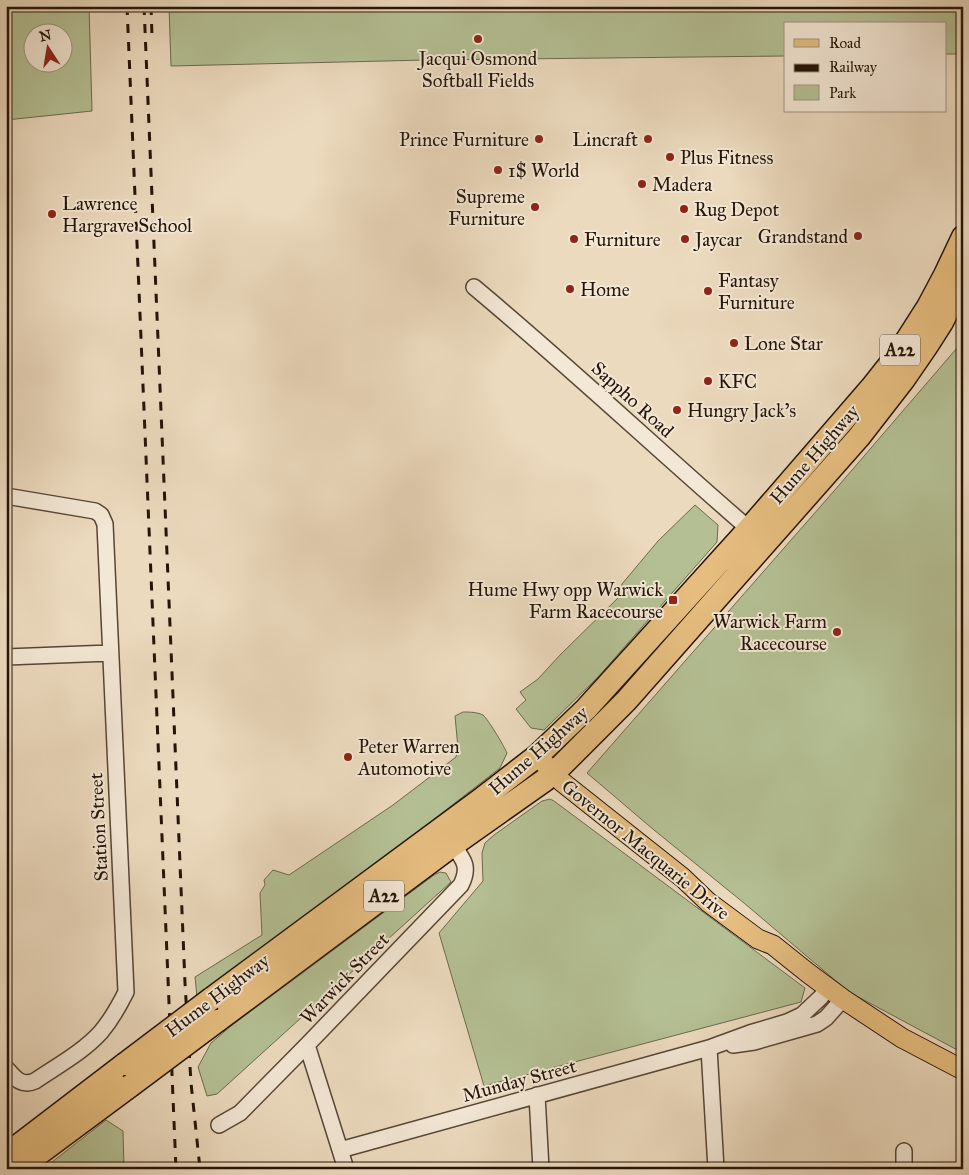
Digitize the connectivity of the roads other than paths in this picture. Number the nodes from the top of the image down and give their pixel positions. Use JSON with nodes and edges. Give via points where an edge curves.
{"nodes":[{"id":1,"x":963,"y":237,"type":"edge"},
{"id":2,"x":963,"y":280,"type":"edge"},
{"id":3,"x":474,"y":287,"type":"dead end"},
{"id":4,"x":6,"y":496,"type":"edge"},
{"id":5,"x":757,"y":536,"type":"junction"},
{"id":6,"x":110,"y":653,"type":"junction"},
{"id":7,"x":6,"y":657,"type":"edge"},
{"id":8,"x":537,"y":756,"type":"junction"},
{"id":9,"x":554,"y":774,"type":"junction"},
{"id":10,"x":453,"y":845,"type":"junction"},
{"id":11,"x":832,"y":998,"type":"junction"},
{"id":12,"x":307,"y":1045,"type":"junction"},
{"id":13,"x":709,"y":1048,"type":"junction"},
{"id":14,"x":6,"y":1068,"type":"edge"},
{"id":15,"x":963,"y":1070,"type":"edge"},
{"id":16,"x":537,"y":1095,"type":"junction"},
{"id":17,"x":219,"y":1125,"type":"dead end"},
{"id":18,"x":340,"y":1150,"type":"junction"},
{"id":19,"x":904,"y":1151,"type":"dead end"},
{"id":20,"x":6,"y":1154,"type":"edge"},
{"id":21,"x":18,"y":1169,"type":"edge"},
{"id":22,"x":346,"y":1169,"type":"edge"},
{"id":23,"x":541,"y":1169,"type":"edge"},
{"id":24,"x":716,"y":1169,"type":"edge"},
{"id":25,"x":904,"y":1169,"type":"edge"}],
"edges":[{"from":1,"to":5,"type":"highway","name":"Hume Highway","number":"A22","via":[[932,299],[898,354]]},
{"from":2,"to":5,"type":"highway","name":"Hume Highway","number":"A22","via":[[926,347],[859,437]]},
{"from":3,"to":5,"type":"street","name":"Sappho Road"},
{"from":4,"to":6,"type":"street","name":"Station Street","via":[[95,511],[101,515],[105,524]]},
{"from":5,"to":8,"type":"highway","name":"Hume Highway","number":"A22"},
{"from":5,"to":9,"type":"highway","name":"Hume Highway","number":"A22","via":[[626,701]]},
{"from":6,"to":7,"type":"street"},
{"from":6,"to":14,"type":"street","name":"Station Street","via":[[126,992],[94,1038],[35,1081],[24,1083]]},
{"from":8,"to":9,"type":"main road","name":"Governor Macquarie Drive"},
{"from":8,"to":20,"type":"highway","name":"Hume Highway","number":"A22","bridge":true},
{"from":9,"to":10,"type":"highway","name":"Hume Highway","number":"A22"},
{"from":9,"to":11,"type":"main road","name":"Governor Macquarie Drive","via":[[708,902],[758,940],[773,945]]},
{"from":10,"to":12,"type":"street","name":"Warwick Street","via":[[466,867],[461,885]]},
{"from":10,"to":21,"type":"highway","name":"Hume Highway","number":"A22","bridge":true},
{"from":11,"to":13,"type":"street","name":"Munday Street","via":[[826,1018],[817,1024],[754,1042]]},
{"from":11,"to":15,"type":"main road","name":"Governor Macquarie Drive"},
{"from":12,"to":17,"type":"street","name":"Warwick Street","via":[[240,1113]]},
{"from":12,"to":18,"type":"street"},
{"from":13,"to":16,"type":"street","name":"Munday Street"},
{"from":13,"to":24,"type":"street"},
{"from":16,"to":18,"type":"street","name":"Munday Street"},
{"from":16,"to":23,"type":"street"},
{"from":18,"to":22,"type":"street"},
{"from":19,"to":25,"type":"street"}]}
